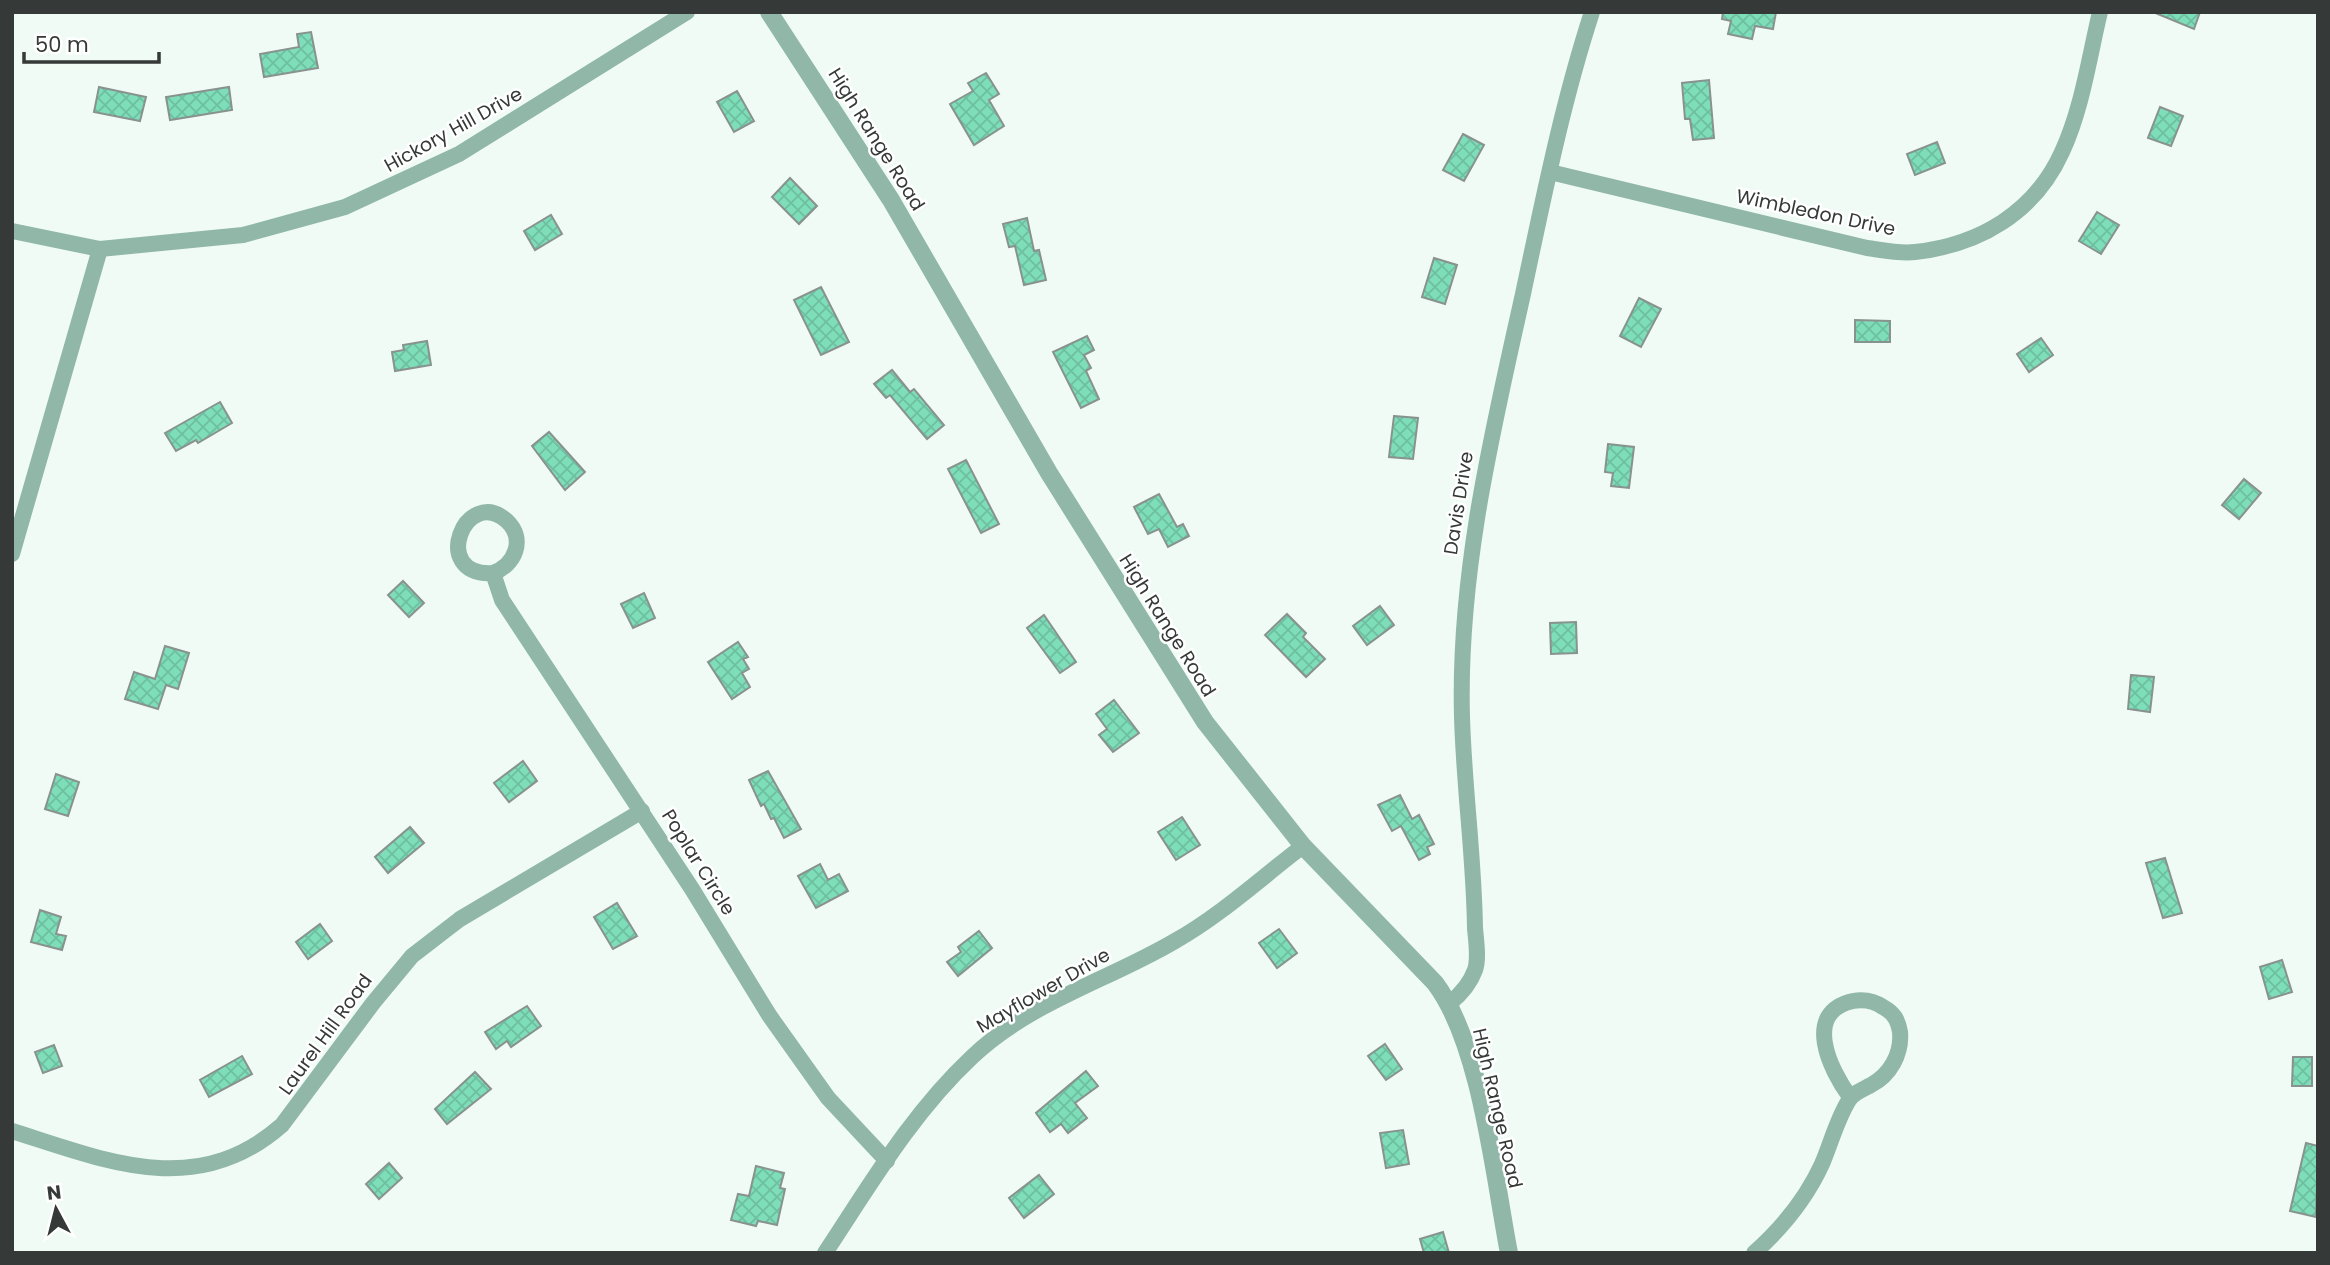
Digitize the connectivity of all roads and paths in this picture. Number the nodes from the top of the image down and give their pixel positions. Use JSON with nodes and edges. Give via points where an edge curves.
{"nodes":[{"id":1,"x":687,"y":12,"type":"edge"},
{"id":2,"x":769,"y":12,"type":"edge"},
{"id":3,"x":1592,"y":12,"type":"edge"},
{"id":4,"x":2100,"y":12,"type":"edge"},
{"id":5,"x":1550,"y":172,"type":"junction"},
{"id":6,"x":12,"y":231,"type":"edge"},
{"id":7,"x":100,"y":249,"type":"junction"},
{"id":8,"x":12,"y":554,"type":"edge"},
{"id":9,"x":493,"y":573,"type":"dead end"},
{"id":10,"x":642,"y":811,"type":"junction"},
{"id":11,"x":1303,"y":846,"type":"junction"},
{"id":12,"x":1450,"y":1003,"type":"junction"},
{"id":13,"x":1850,"y":1097,"type":"junction"},
{"id":14,"x":12,"y":1131,"type":"edge"},
{"id":15,"x":887,"y":1161,"type":"junction"},
{"id":16,"x":825,"y":1253,"type":"edge"},
{"id":17,"x":1509,"y":1253,"type":"edge"},
{"id":18,"x":1754,"y":1253,"type":"edge"}],
"edges":[{"from":1,"to":7,"type":"street","name":"Hickory Hill Drive","via":[[459,154],[384,191],[298,222],[243,235]]},
{"from":2,"to":11,"type":"street","name":"High Range Road","via":[[891,200],[1049,473],[1182,687]]},
{"from":3,"to":5,"type":"street","name":"Davis Drive"},
{"from":4,"to":5,"type":"street","name":"Wimbledon Drive","via":[[2063,151],[2042,187],[1994,229],[1955,244],[1913,253],[1867,248]]},
{"from":5,"to":12,"type":"street","name":"Davis Drive","via":[[1486,460],[1469,565],[1461,696],[1476,968],[1463,992]]},
{"from":6,"to":7,"type":"street","name":"Hickory Hill Drive"},
{"from":7,"to":8,"type":"street"},
{"from":9,"to":10,"type":"street","name":"Poplar Circle","via":[[502,600]]},
{"from":10,"to":14,"type":"street","name":"Laurel Hill Road","via":[[460,919],[412,956],[282,1125],[239,1156],[193,1168],[135,1167]]},
{"from":10,"to":15,"type":"street","name":"Poplar Circle","via":[[784,1036],[828,1098]]},
{"from":11,"to":12,"type":"street","name":"High Range Road"},
{"from":11,"to":15,"type":"street","name":"Mayflower Drive","via":[[1175,941],[1062,998],[973,1055],[929,1102]]},
{"from":12,"to":17,"type":"street","name":"High Range Road","via":[[1480,1106]]},
{"from":13,"to":13,"type":"street","via":[[1876,1083],[1896,1061],[1901,1044],[1898,1022],[1891,1011],[1875,1002],[1855,1000],[1838,1006],[1823,1030],[1828,1058]]},
{"from":13,"to":18,"type":"street","via":[[1800,1203]]},
{"from":15,"to":16,"type":"street","name":"Mayflower Drive"}]}
